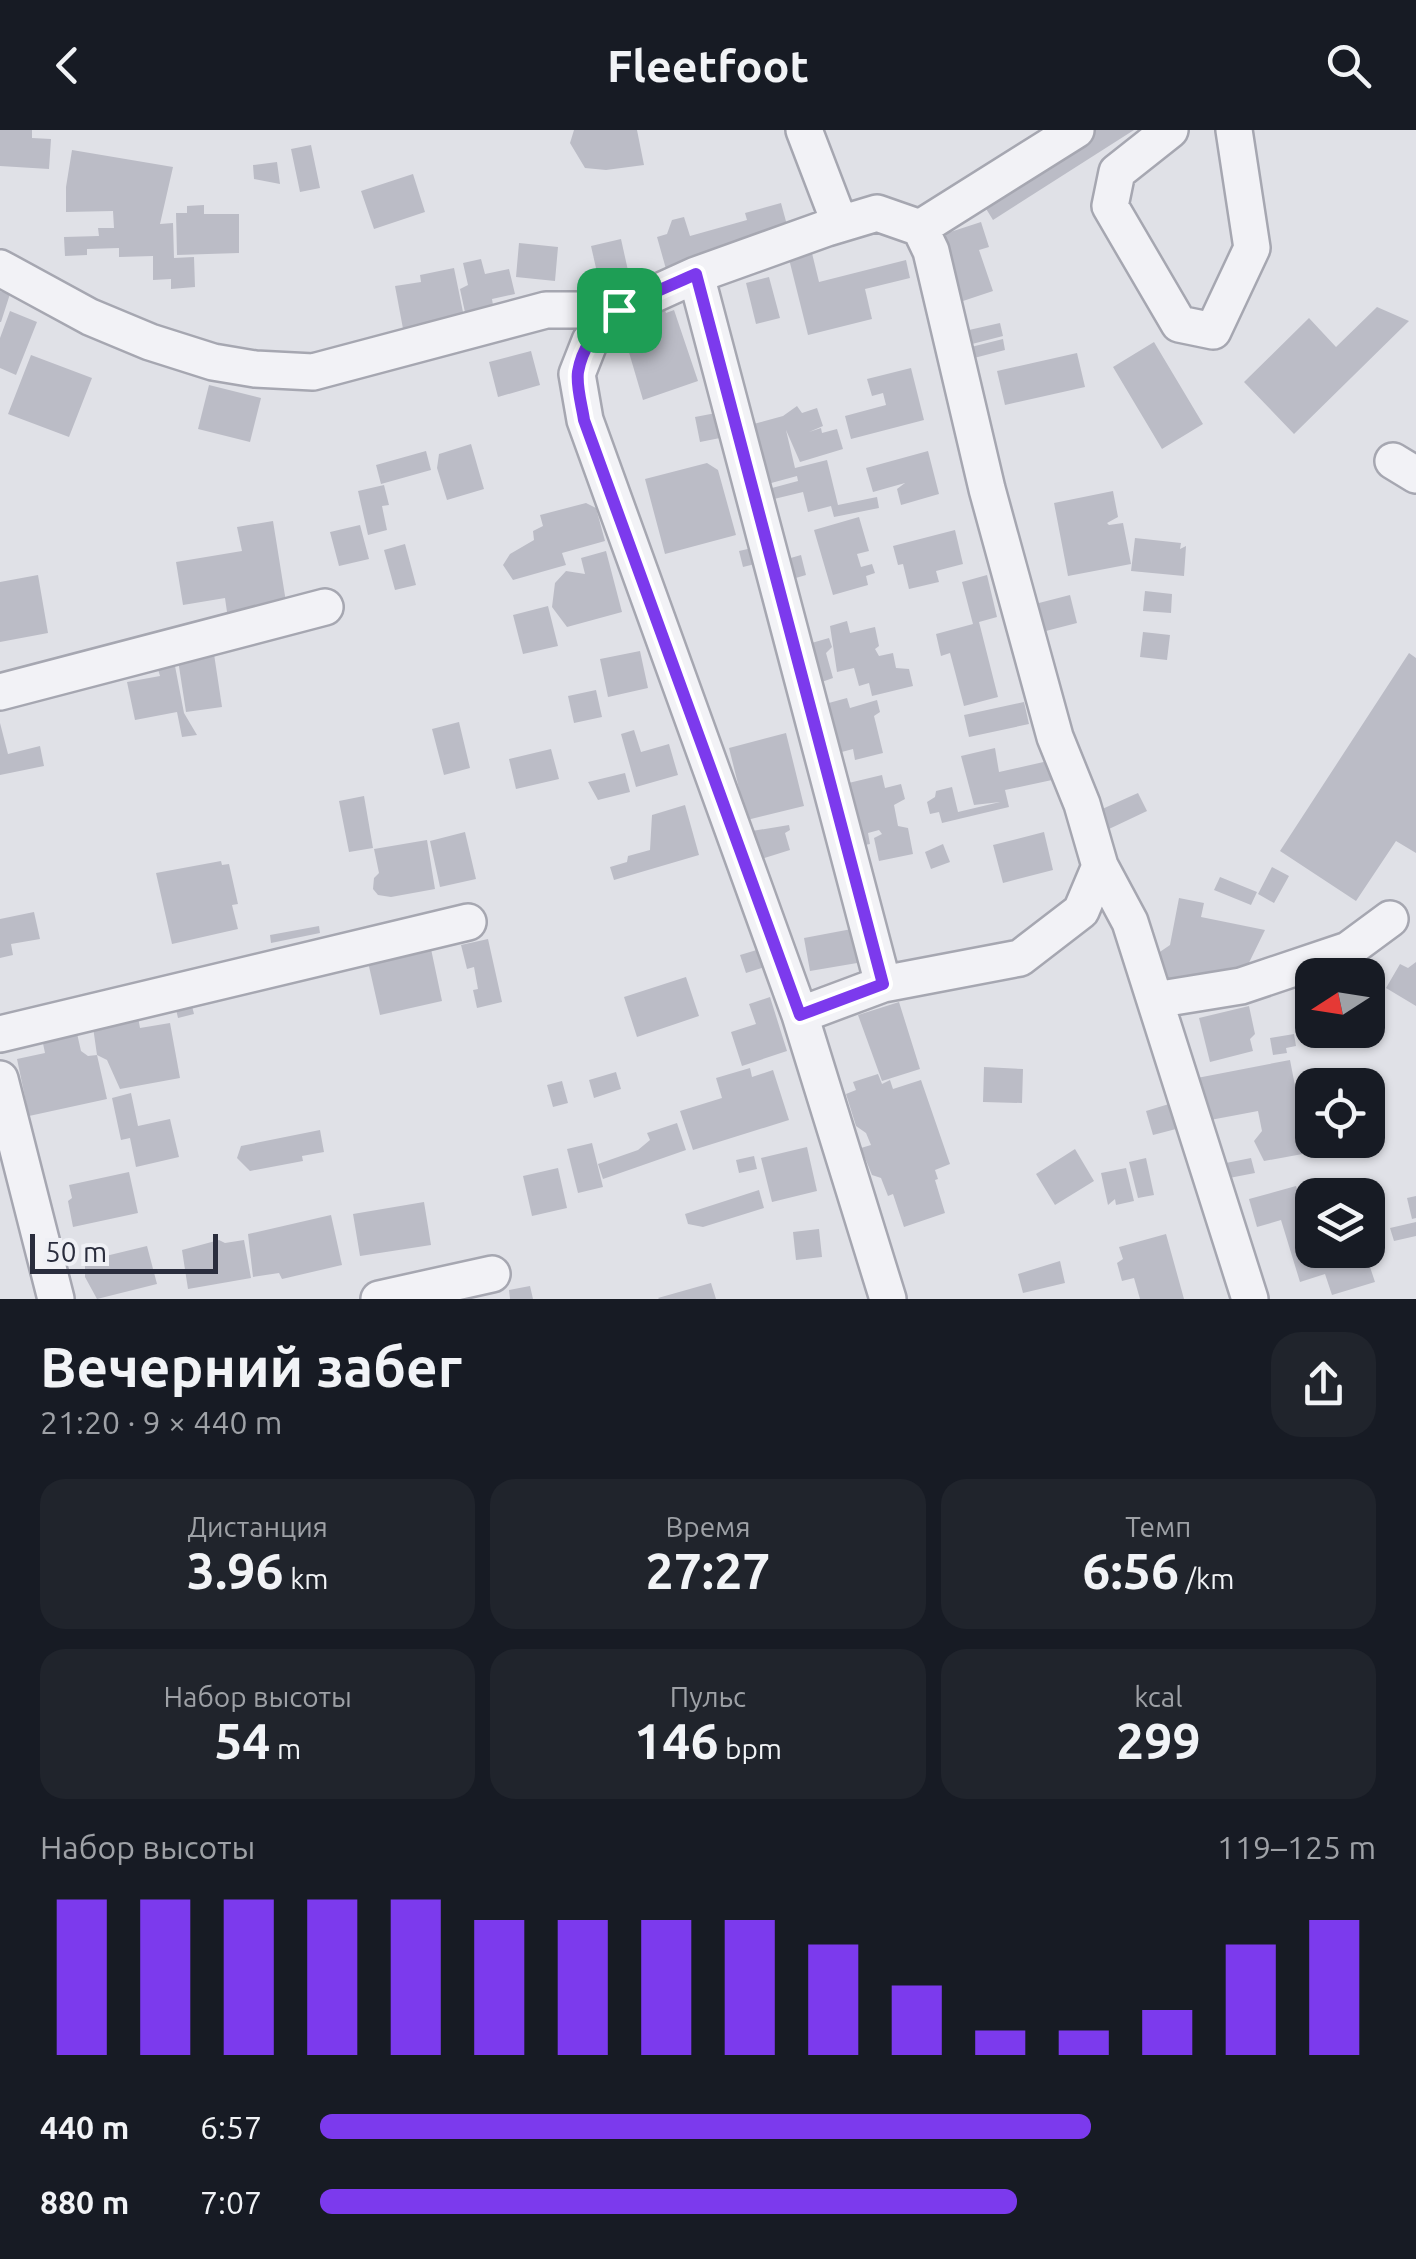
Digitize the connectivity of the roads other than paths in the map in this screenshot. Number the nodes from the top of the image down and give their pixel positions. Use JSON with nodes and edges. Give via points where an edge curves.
{"nodes":[{"id":1,"x":804,"y":130,"type":"edge"},
{"id":2,"x":1076,"y":130,"type":"edge"},
{"id":3,"x":1170,"y":130,"type":"edge"},
{"id":4,"x":1234,"y":130,"type":"edge"},
{"id":5,"x":840,"y":224,"type":"junction"},
{"id":6,"x":920,"y":228,"type":"junction"},
{"id":7,"x":0,"y":268,"type":"edge"},
{"id":8,"x":696,"y":274,"type":"junction"},
{"id":9,"x":619,"y":310,"type":"junction"},
{"id":10,"x":325,"y":608,"type":"dead end"},
{"id":11,"x":0,"y":692,"type":"edge"},
{"id":12,"x":1100,"y":866,"type":"junction"},
{"id":13,"x":1390,"y":919,"type":"dead end"},
{"id":14,"x":468,"y":922,"type":"dead end"},
{"id":15,"x":883,"y":984,"type":"junction"},
{"id":16,"x":1155,"y":1000,"type":"junction"},
{"id":17,"x":800,"y":1015,"type":"junction"},
{"id":18,"x":0,"y":1034,"type":"edge"},
{"id":19,"x":0,"y":1079,"type":"edge"},
{"id":20,"x":492,"y":1274,"type":"dead end"},
{"id":21,"x":56,"y":1299,"type":"edge"},
{"id":22,"x":379,"y":1299,"type":"edge"},
{"id":23,"x":888,"y":1299,"type":"edge"},
{"id":24,"x":1250,"y":1299,"type":"edge"}],
"edges":[{"from":1,"to":5,"type":"street"},
{"from":2,"to":6,"type":"street"},
{"from":3,"to":4,"type":"street","via":[[1117,172],[1110,206],[1179,324],[1212,330],[1252,248]]},
{"from":5,"to":6,"type":"street","via":[[877,214]]},
{"from":5,"to":8,"type":"street"},
{"from":6,"to":12,"type":"street","via":[[1055,738]]},
{"from":7,"to":9,"type":"street","via":[[150,342],[254,369],[313,372],[546,310]]},
{"from":8,"to":9,"type":"street"},
{"from":8,"to":15,"type":"street"},
{"from":9,"to":17,"type":"street","via":[[590,341],[577,374],[584,420]]},
{"from":10,"to":11,"type":"street"},
{"from":12,"to":15,"type":"street","via":[[1081,911],[1020,958]]},
{"from":12,"to":16,"type":"street","via":[[1130,922]]},
{"from":13,"to":16,"type":"street","via":[[1348,950],[1308,964],[1241,986]]},
{"from":14,"to":18,"type":"street"},
{"from":15,"to":17,"type":"street"},
{"from":16,"to":24,"type":"street"},
{"from":17,"to":23,"type":"street"},
{"from":19,"to":21,"type":"street"},
{"from":20,"to":22,"type":"street"}]}
